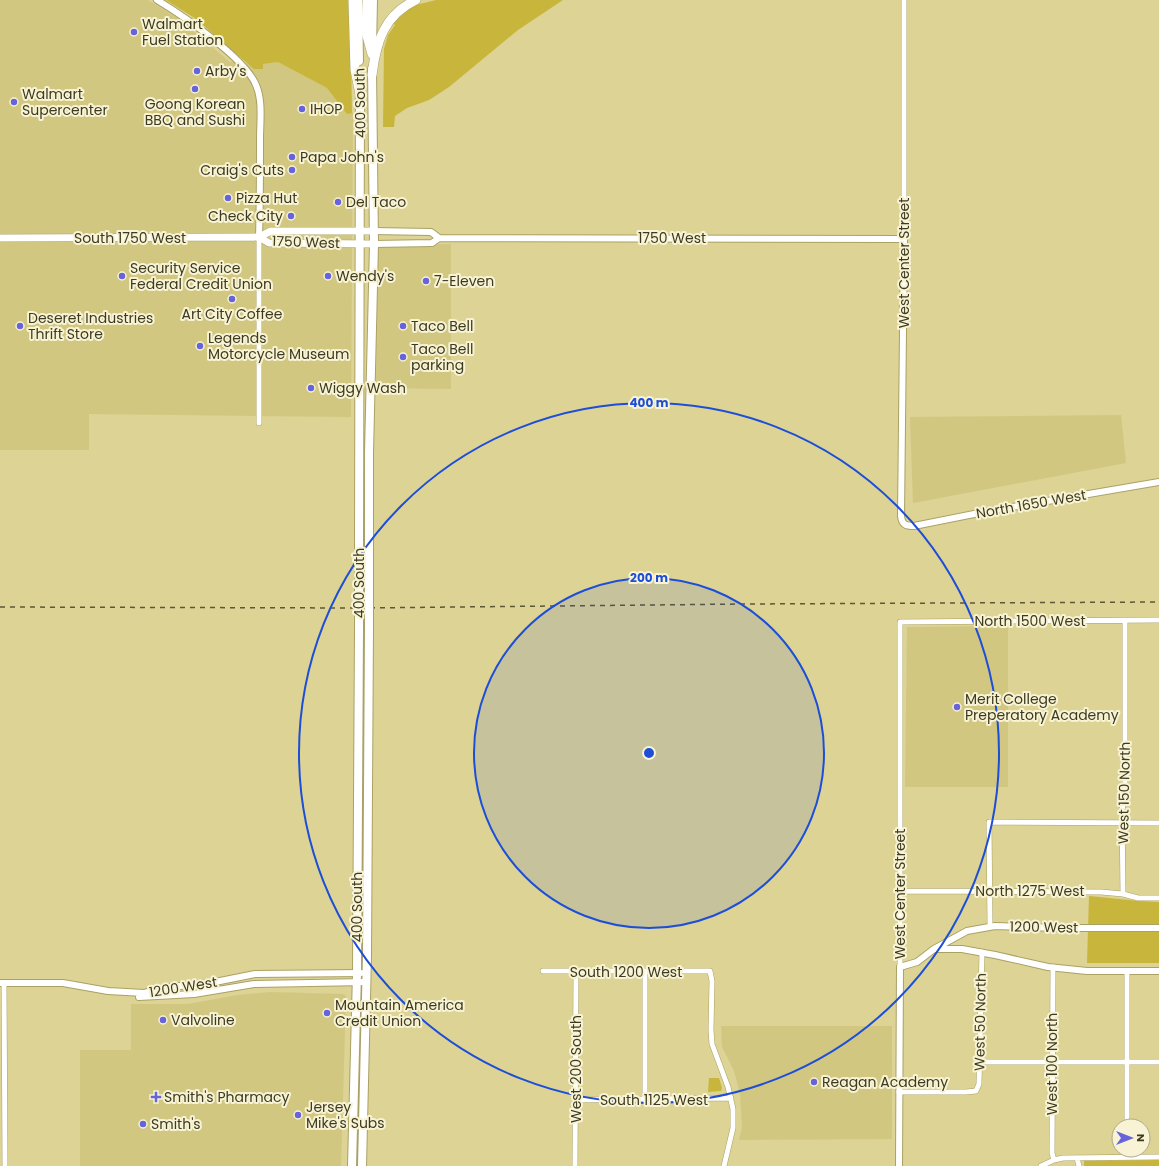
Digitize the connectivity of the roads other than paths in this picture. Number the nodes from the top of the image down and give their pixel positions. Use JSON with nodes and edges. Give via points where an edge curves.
{"nodes":[{"id":1,"x":157,"y":0,"type":"edge"},
{"id":2,"x":353,"y":0,"type":"edge"},
{"id":3,"x":358,"y":0,"type":"edge"},
{"id":4,"x":367,"y":0,"type":"edge"},
{"id":5,"x":373,"y":0,"type":"edge"},
{"id":6,"x":416,"y":0,"type":"edge"},
{"id":7,"x":904,"y":0,"type":"edge"},
{"id":8,"x":372,"y":54,"type":"junction"},
{"id":9,"x":372,"y":75,"type":"junction"},
{"id":10,"x":360,"y":94,"type":"junction"},
{"id":11,"x":360,"y":231,"type":"junction"},
{"id":12,"x":373,"y":231,"type":"junction"},
{"id":13,"x":259,"y":237,"type":"junction"},
{"id":14,"x":0,"y":238,"type":"edge"},
{"id":15,"x":439,"y":238,"type":"junction"},
{"id":16,"x":904,"y":239,"type":"junction"},
{"id":17,"x":360,"y":244,"type":"junction"},
{"id":18,"x":374,"y":244,"type":"junction"},
{"id":19,"x":259,"y":423,"type":"dead end"},
{"id":20,"x":1159,"y":482,"type":"edge"},
{"id":21,"x":904,"y":525,"type":"joint"},
{"id":22,"x":1125,"y":620,"type":"junction"},
{"id":23,"x":1159,"y":620,"type":"edge"},
{"id":24,"x":900,"y":622,"type":"joint"},
{"id":25,"x":1122,"y":823,"type":"junction"},
{"id":26,"x":1159,"y":823,"type":"edge"},
{"id":27,"x":900,"y":890,"type":"junction"},
{"id":28,"x":989,"y":891,"type":"junction"},
{"id":29,"x":1122,"y":894,"type":"junction"},
{"id":30,"x":1159,"y":898,"type":"edge"},
{"id":31,"x":990,"y":927,"type":"junction"},
{"id":32,"x":1159,"y":928,"type":"edge"},
{"id":33,"x":934,"y":949,"type":"junction"},
{"id":34,"x":982,"y":952,"type":"junction"},
{"id":35,"x":900,"y":967,"type":"junction"},
{"id":36,"x":1053,"y":967,"type":"junction"},
{"id":37,"x":543,"y":971,"type":"dead end"},
{"id":38,"x":1159,"y":971,"type":"edge"},
{"id":39,"x":576,"y":972,"type":"junction"},
{"id":40,"x":645,"y":972,"type":"junction"},
{"id":41,"x":1127,"y":972,"type":"junction"},
{"id":42,"x":357,"y":973,"type":"junction"},
{"id":43,"x":367,"y":977,"type":"junction"},
{"id":44,"x":357,"y":982,"type":"junction"},
{"id":45,"x":2,"y":985,"type":"edge"},
{"id":46,"x":979,"y":1062,"type":"junction"},
{"id":47,"x":1127,"y":1062,"type":"junction"},
{"id":48,"x":1159,"y":1062,"type":"edge"},
{"id":49,"x":1052,"y":1063,"type":"junction"},
{"id":50,"x":899,"y":1092,"type":"junction"},
{"id":51,"x":731,"y":1098,"type":"junction"},
{"id":52,"x":576,"y":1100,"type":"junction"},
{"id":53,"x":645,"y":1100,"type":"junction"},
{"id":54,"x":1127,"y":1118,"type":"edge"},
{"id":55,"x":1111,"y":1157,"type":"edge"},
{"id":56,"x":1077,"y":1158,"type":"junction"},
{"id":57,"x":1054,"y":1160,"type":"junction"},
{"id":58,"x":5,"y":1166,"type":"edge"},
{"id":59,"x":352,"y":1166,"type":"edge"},
{"id":60,"x":362,"y":1166,"type":"edge"},
{"id":61,"x":575,"y":1166,"type":"edge"},
{"id":62,"x":724,"y":1166,"type":"edge"},
{"id":63,"x":899,"y":1166,"type":"edge"},
{"id":64,"x":1041,"y":1166,"type":"edge"},
{"id":65,"x":1079,"y":1166,"type":"edge"}],
"edges":[{"from":1,"to":13,"type":"street","via":[[197,27],[243,66],[256,85],[260,97]]},
{"from":2,"to":10,"type":"highway","via":[[355,70]]},
{"from":3,"to":10,"type":"main road","name":"400 South"},
{"from":4,"to":8,"type":"highway","via":[[366,32]]},
{"from":5,"to":8,"type":"main road","name":"400 South"},
{"from":6,"to":9,"type":"highway","via":[[396,13],[385,26]]},
{"from":7,"to":16,"type":"street","name":"West Center Street"},
{"from":8,"to":9,"type":"main road","name":"400 South"},
{"from":9,"to":12,"type":"main road","name":"400 South"},
{"from":10,"to":11,"type":"main road","name":"400 South"},
{"from":11,"to":12,"type":"main road","name":"1750 West"},
{"from":11,"to":13,"type":"main road","name":"1750 West","via":[[271,231]]},
{"from":11,"to":17,"type":"main road","name":"400 South"},
{"from":12,"to":15,"type":"street","name":"1750 West","via":[[431,232]]},
{"from":12,"to":18,"type":"main road","name":"400 South"},
{"from":13,"to":14,"type":"main road","name":"South 1750 West"},
{"from":13,"to":17,"type":"main road","name":"1750 West","via":[[269,243]]},
{"from":13,"to":19,"type":"street"},
{"from":15,"to":16,"type":"street","name":"1750 West"},
{"from":15,"to":18,"type":"street","name":"1750 West","via":[[432,243]]},
{"from":16,"to":21,"type":"street","name":"West Center Street","via":[[901,516]]},
{"from":17,"to":18,"type":"main road","name":"1750 West"},
{"from":17,"to":42,"type":"main road","name":"400 South","bridge":true},
{"from":18,"to":43,"type":"main road","name":"400 South","bridge":true,"via":[[369,544]]},
{"from":20,"to":21,"type":"street","name":"North 1650 West","via":[[914,526]]},
{"from":22,"to":23,"type":"street","name":"North 1500 West"},
{"from":22,"to":24,"type":"street","name":"North 1500 West"},
{"from":22,"to":25,"type":"street","name":"West 150 North","via":[[1125,795]]},
{"from":24,"to":27,"type":"street","name":"West Center Street"},
{"from":25,"to":26,"type":"street"},
{"from":25,"to":28,"type":"street","via":[[989,822]]},
{"from":25,"to":29,"type":"street","name":"West 150 North"},
{"from":27,"to":28,"type":"street","name":"North 1275 West"},
{"from":27,"to":35,"type":"street","name":"West Center Street"},
{"from":28,"to":29,"type":"street","name":"North 1275 West"},
{"from":28,"to":31,"type":"street"},
{"from":29,"to":30,"type":"street","name":"North 1275 West","via":[[1138,898]]},
{"from":31,"to":32,"type":"street","name":"1200 West"},
{"from":31,"to":33,"type":"street","name":"1200 West","via":[[967,931]]},
{"from":33,"to":34,"type":"street"},
{"from":33,"to":35,"type":"street","name":"1200 West","via":[[917,962]]},
{"from":34,"to":36,"type":"street"},
{"from":34,"to":46,"type":"street","name":"West 50 North"},
{"from":35,"to":50,"type":"street","name":"West Center Street"},
{"from":36,"to":41,"type":"street"},
{"from":36,"to":49,"type":"street","name":"West 100 North"},
{"from":37,"to":39,"type":"street","name":"South 1200 West"},
{"from":38,"to":41,"type":"street"},
{"from":39,"to":40,"type":"street","name":"South 1200 West"},
{"from":39,"to":52,"type":"street","name":"West 200 South"},
{"from":40,"to":51,"type":"street","name":"South 1200 West","via":[[710,971],[712,1044]]},
{"from":40,"to":53,"type":"street"},
{"from":41,"to":47,"type":"street"},
{"from":42,"to":43,"type":"street","name":"1200 West"},
{"from":42,"to":44,"type":"main road","name":"400 South"},
{"from":42,"to":45,"type":"street","name":"1200 West","via":[[255,974],[144,993],[117,992],[57,982]]},
{"from":43,"to":44,"type":"street","name":"1200 West"},
{"from":43,"to":60,"type":"main road","name":"400 South"},
{"from":44,"to":45,"type":"street","name":"1200 West","via":[[254,984],[194,994],[149,997],[110,995],[61,987]]},
{"from":44,"to":59,"type":"main road","name":"400 South"},
{"from":45,"to":58,"type":"street"},
{"from":46,"to":49,"type":"street"},
{"from":46,"to":50,"type":"street","name":"West 50 North","via":[[979,1084],[976,1091]]},
{"from":47,"to":48,"type":"street"},
{"from":47,"to":49,"type":"street"},
{"from":47,"to":54,"type":"street"},
{"from":49,"to":57,"type":"street","name":"West 100 North"},
{"from":50,"to":63,"type":"street","name":"West Center Street"},
{"from":51,"to":53,"type":"street","name":"South 1125 West"},
{"from":51,"to":62,"type":"street","via":[[733,1128]]},
{"from":52,"to":53,"type":"street","name":"South 1125 West"},
{"from":52,"to":61,"type":"street","name":"West 200 South"},
{"from":55,"to":56,"type":"street"},
{"from":56,"to":57,"type":"street"},
{"from":56,"to":65,"type":"street"},
{"from":57,"to":64,"type":"street"}]}
